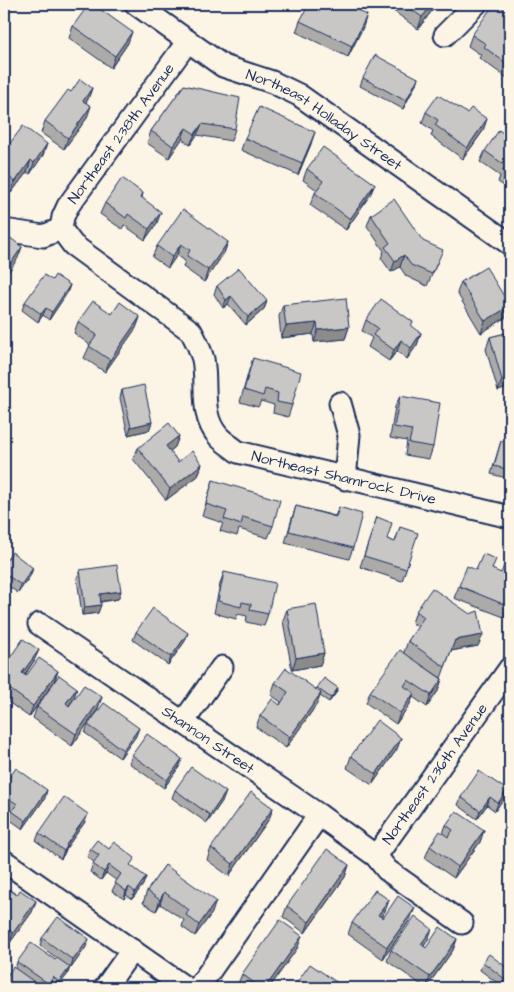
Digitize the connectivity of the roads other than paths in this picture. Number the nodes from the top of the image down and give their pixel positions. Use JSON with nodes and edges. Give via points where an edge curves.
{"nodes":[{"id":1,"x":136,"y":4,"type":"edge"},
{"id":2,"x":476,"y":4,"type":"edge"},
{"id":3,"x":445,"y":35,"type":"dead end"},
{"id":4,"x":188,"y":41,"type":"junction"},
{"id":5,"x":4,"y":230,"type":"edge"},
{"id":6,"x":61,"y":230,"type":"junction"},
{"id":7,"x":510,"y":244,"type":"edge"},
{"id":8,"x":340,"y":403,"type":"dead end"},
{"id":9,"x":345,"y":479,"type":"junction"},
{"id":10,"x":510,"y":518,"type":"edge"},
{"id":11,"x":39,"y":624,"type":"dead end"},
{"id":12,"x":222,"y":667,"type":"dead end"},
{"id":13,"x":510,"y":668,"type":"edge"},
{"id":14,"x":184,"y":721,"type":"junction"},
{"id":15,"x":319,"y":815,"type":"junction"},
{"id":16,"x":376,"y":856,"type":"junction"},
{"id":17,"x":4,"y":861,"type":"edge"},
{"id":18,"x":462,"y":923,"type":"dead end"},
{"id":19,"x":132,"y":950,"type":"junction"},
{"id":20,"x":105,"y":988,"type":"edge"},
{"id":21,"x":186,"y":988,"type":"edge"},
{"id":22,"x":198,"y":988,"type":"edge"}],
"edges":[{"from":1,"to":4,"type":"street","name":"Northeast Holladay Street"},
{"from":2,"to":3,"type":"street"},
{"from":4,"to":6,"type":"street","name":"Northeast 238th Avenue","via":[[68,206],[62,217]]},
{"from":4,"to":7,"type":"street","name":"Northeast Holladay Street","via":[[223,66],[272,82],[298,95]]},
{"from":5,"to":6,"type":"street","via":[[43,236]]},
{"from":6,"to":9,"type":"street","name":"Northeast Shamrock Drive","via":[[73,245],[191,331],[203,361],[206,411],[219,437],[238,452]]},
{"from":8,"to":9,"type":"street","via":[[349,435]]},
{"from":9,"to":10,"type":"street","name":"Northeast Shamrock Drive"},
{"from":11,"to":14,"type":"street","name":"Shannon Street"},
{"from":12,"to":14,"type":"street"},
{"from":13,"to":16,"type":"street","name":"Northeast 236th Avenue"},
{"from":14,"to":15,"type":"street","name":"Shannon Street"},
{"from":15,"to":16,"type":"street","name":"Shannon Street"},
{"from":15,"to":22,"type":"street"},
{"from":16,"to":18,"type":"street","name":"Shannon Street","via":[[387,870]]},
{"from":17,"to":19,"type":"street"},
{"from":19,"to":20,"type":"street"},
{"from":19,"to":21,"type":"street"}]}
